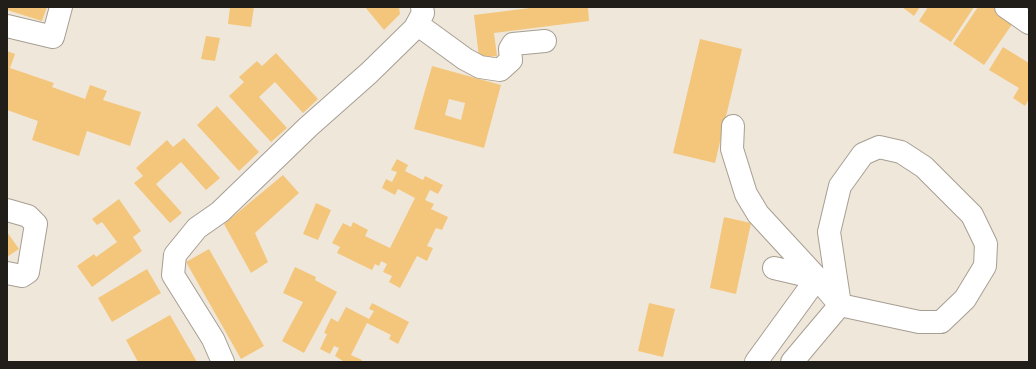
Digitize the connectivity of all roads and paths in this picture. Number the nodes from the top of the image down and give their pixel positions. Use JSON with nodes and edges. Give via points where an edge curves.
{"nodes":[{"id":1,"x":61,"y":7,"type":"edge"},
{"id":2,"x":1006,"y":7,"type":"edge"},
{"id":3,"x":420,"y":16,"type":"edge"},
{"id":4,"x":1029,"y":23,"type":"edge"},
{"id":5,"x":7,"y":26,"type":"edge"},
{"id":6,"x":545,"y":41,"type":"dead end"},
{"id":7,"x":733,"y":126,"type":"dead end"},
{"id":8,"x":7,"y":210,"type":"edge"},
{"id":9,"x":774,"y":268,"type":"dead end"},
{"id":10,"x":7,"y":273,"type":"edge"},
{"id":11,"x":817,"y":278,"type":"junction"},
{"id":12,"x":840,"y":305,"type":"junction"},
{"id":13,"x":223,"y":362,"type":"edge"},
{"id":14,"x":756,"y":362,"type":"edge"},
{"id":15,"x":792,"y":362,"type":"edge"}],
"edges":[{"from":1,"to":5,"type":"street","via":[[54,38]]},
{"from":2,"to":4,"type":"street"},
{"from":3,"to":6,"type":"street","via":[[465,59],[480,67],[500,70],[511,60],[510,49],[513,44]]},
{"from":3,"to":13,"type":"street","via":[[415,28],[369,73],[308,127],[220,212],[197,228],[175,255],[173,275],[213,339]]},
{"from":7,"to":11,"type":"street","via":[[732,149],[746,194],[758,214]]},
{"from":8,"to":10,"type":"street","via":[[28,216],[36,224],[28,272],[22,276]]},
{"from":9,"to":11,"type":"street"},
{"from":11,"to":12,"type":"street"},
{"from":11,"to":14,"type":"street"},
{"from":12,"to":12,"type":"street","via":[[919,322],[941,322],[965,299],[985,266],[986,244],[972,215],[924,167],[901,152],[879,148],[863,154],[840,186],[829,232]]},
{"from":12,"to":15,"type":"street"}]}
